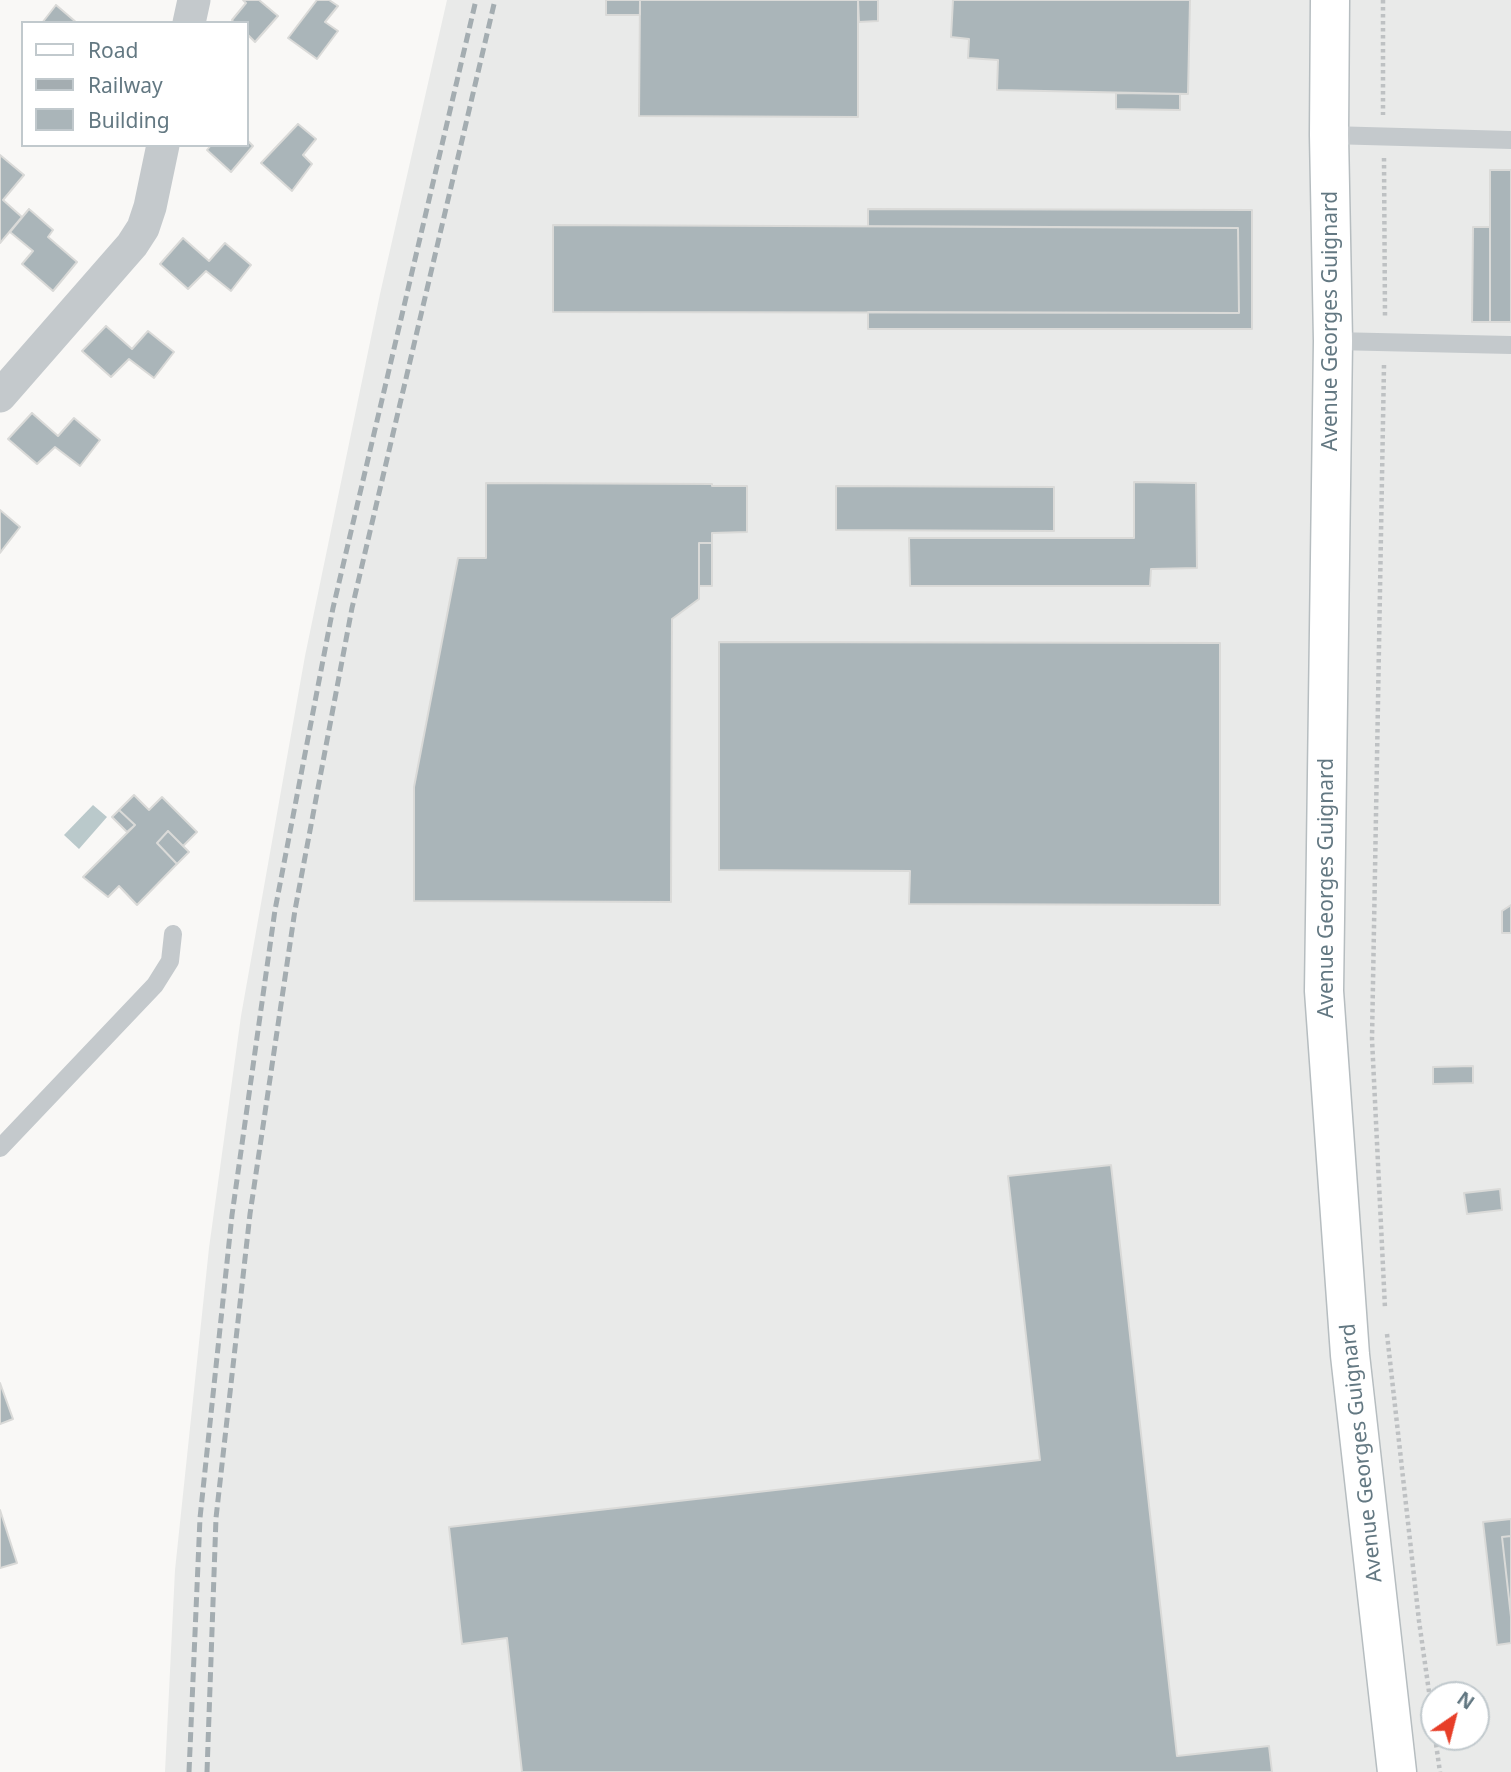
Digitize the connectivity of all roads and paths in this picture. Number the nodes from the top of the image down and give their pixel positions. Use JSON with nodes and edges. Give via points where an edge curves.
{"nodes":[{"id":1,"x":194,"y":0,"type":"edge"},
{"id":2,"x":1330,"y":0,"type":"edge"},
{"id":3,"x":1383,"y":0,"type":"edge"},
{"id":4,"x":189,"y":21,"type":"edge"},
{"id":5,"x":1329,"y":135,"type":"junction"},
{"id":6,"x":1384,"y":137,"type":"junction"},
{"id":7,"x":1511,"y":140,"type":"edge"},
{"id":8,"x":163,"y":147,"type":"edge"},
{"id":9,"x":1333,"y":341,"type":"junction"},
{"id":10,"x":1385,"y":344,"type":"junction"},
{"id":11,"x":1511,"y":345,"type":"edge"},
{"id":12,"x":0,"y":396,"type":"edge"},
{"id":13,"x":173,"y":934,"type":"dead end"},
{"id":14,"x":0,"y":1148,"type":"edge"},
{"id":15,"x":1385,"y":1310,"type":"dead end"},
{"id":16,"x":1386,"y":1324,"type":"dead end"},
{"id":17,"x":1427,"y":1681,"type":"edge"},
{"id":18,"x":1437,"y":1751,"type":"edge"},
{"id":19,"x":1397,"y":1772,"type":"edge"},
{"id":20,"x":1440,"y":1772,"type":"edge"}],
"edges":[{"from":1,"to":4,"type":"street"},
{"from":2,"to":5,"type":"street","name":"Avenue Georges Guignard"},
{"from":3,"to":6,"type":"path"},
{"from":5,"to":6,"type":"lane"},
{"from":5,"to":9,"type":"street","name":"Avenue Georges Guignard"},
{"from":6,"to":7,"type":"lane"},
{"from":6,"to":10,"type":"path"},
{"from":8,"to":12,"type":"street","via":[[143,228]]},
{"from":9,"to":10,"type":"lane"},
{"from":9,"to":19,"type":"street","name":"Avenue Georges Guignard","via":[[1324,991],[1350,1355]]},
{"from":10,"to":11,"type":"lane"},
{"from":10,"to":15,"type":"path","via":[[1372,1039]]},
{"from":13,"to":14,"type":"lane","via":[[170,961],[155,985]]},
{"from":16,"to":17,"type":"path"},
{"from":18,"to":20,"type":"path"}]}
